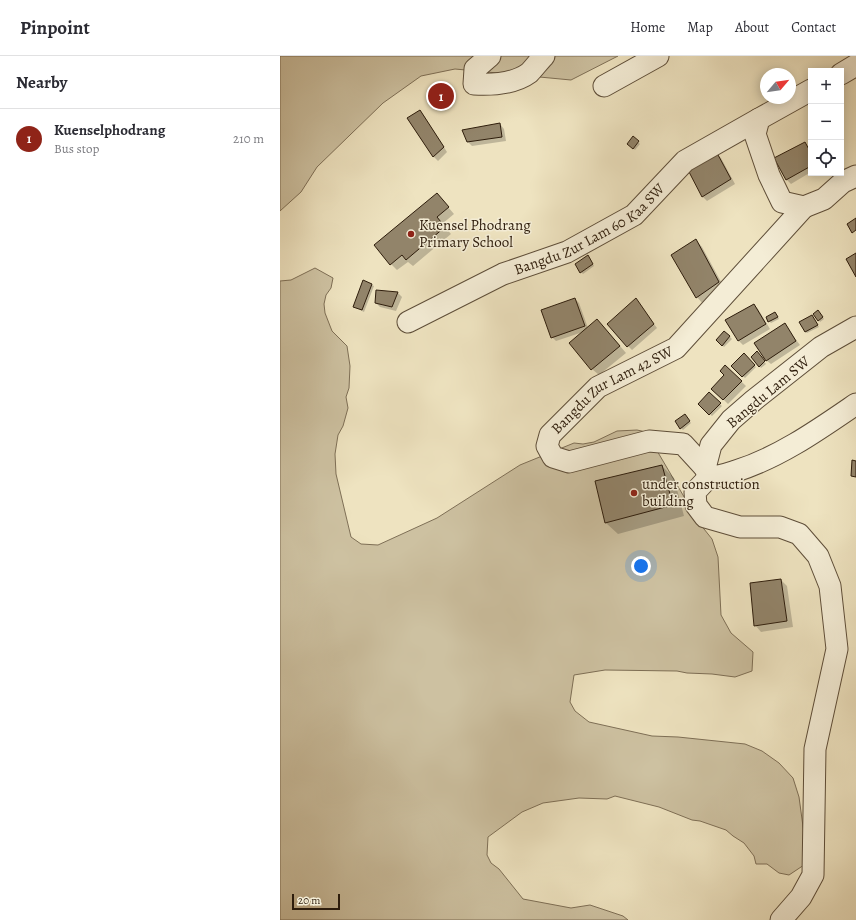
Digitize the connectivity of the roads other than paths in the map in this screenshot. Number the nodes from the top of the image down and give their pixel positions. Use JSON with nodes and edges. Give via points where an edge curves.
{"nodes":[{"id":1,"x":490,"y":56,"type":"edge"},
{"id":2,"x":544,"y":56,"type":"edge"},
{"id":3,"x":658,"y":56,"type":"edge"},
{"id":4,"x":856,"y":64,"type":"edge"},
{"id":5,"x":844,"y":72,"type":"edge"},
{"id":6,"x":604,"y":86,"type":"dead end"},
{"id":7,"x":808,"y":92,"type":"edge"},
{"id":8,"x":759,"y":119,"type":"junction"},
{"id":9,"x":856,"y":176,"type":"edge"},
{"id":10,"x":804,"y":207,"type":"junction"},
{"id":11,"x":408,"y":322,"type":"dead end"},
{"id":12,"x":856,"y":327,"type":"edge"},
{"id":13,"x":856,"y":404,"type":"edge"},
{"id":14,"x":707,"y":472,"type":"junction"},
{"id":15,"x":781,"y":920,"type":"edge"}],
"edges":[{"from":1,"to":2,"type":"street","via":[[475,69],[474,84],[509,82],[529,73]]},
{"from":3,"to":6,"type":"street"},
{"from":4,"to":5,"type":"street"},
{"from":7,"to":8,"type":"street","name":"Bangdu Zur Lam 60 Kaa SW"},
{"from":8,"to":10,"type":"street","via":[[755,134],[769,175],[782,202]]},
{"from":8,"to":11,"type":"street","name":"Bangdu Zur Lam 60 Kaa SW","via":[[685,160],[634,215],[567,252],[503,274]]},
{"from":9,"to":10,"type":"street","via":[[843,182],[824,199]]},
{"from":10,"to":14,"type":"street","name":"Bangdu Zur Lam 42 SW","via":[[676,348],[598,387],[550,435],[547,446],[553,457],[569,462],[649,441],[683,444]]},
{"from":12,"to":14,"type":"street","name":"Bangdu Lam SW","via":[[821,347],[732,420],[711,445]]},
{"from":13,"to":14,"type":"street","via":[[794,445],[753,466],[718,477]]},
{"from":14,"to":15,"type":"street","via":[[695,492],[696,505],[705,517],[740,527],[780,527],[799,534],[818,556],[830,586],[836,650],[815,749],[813,875],[801,897]]}]}
